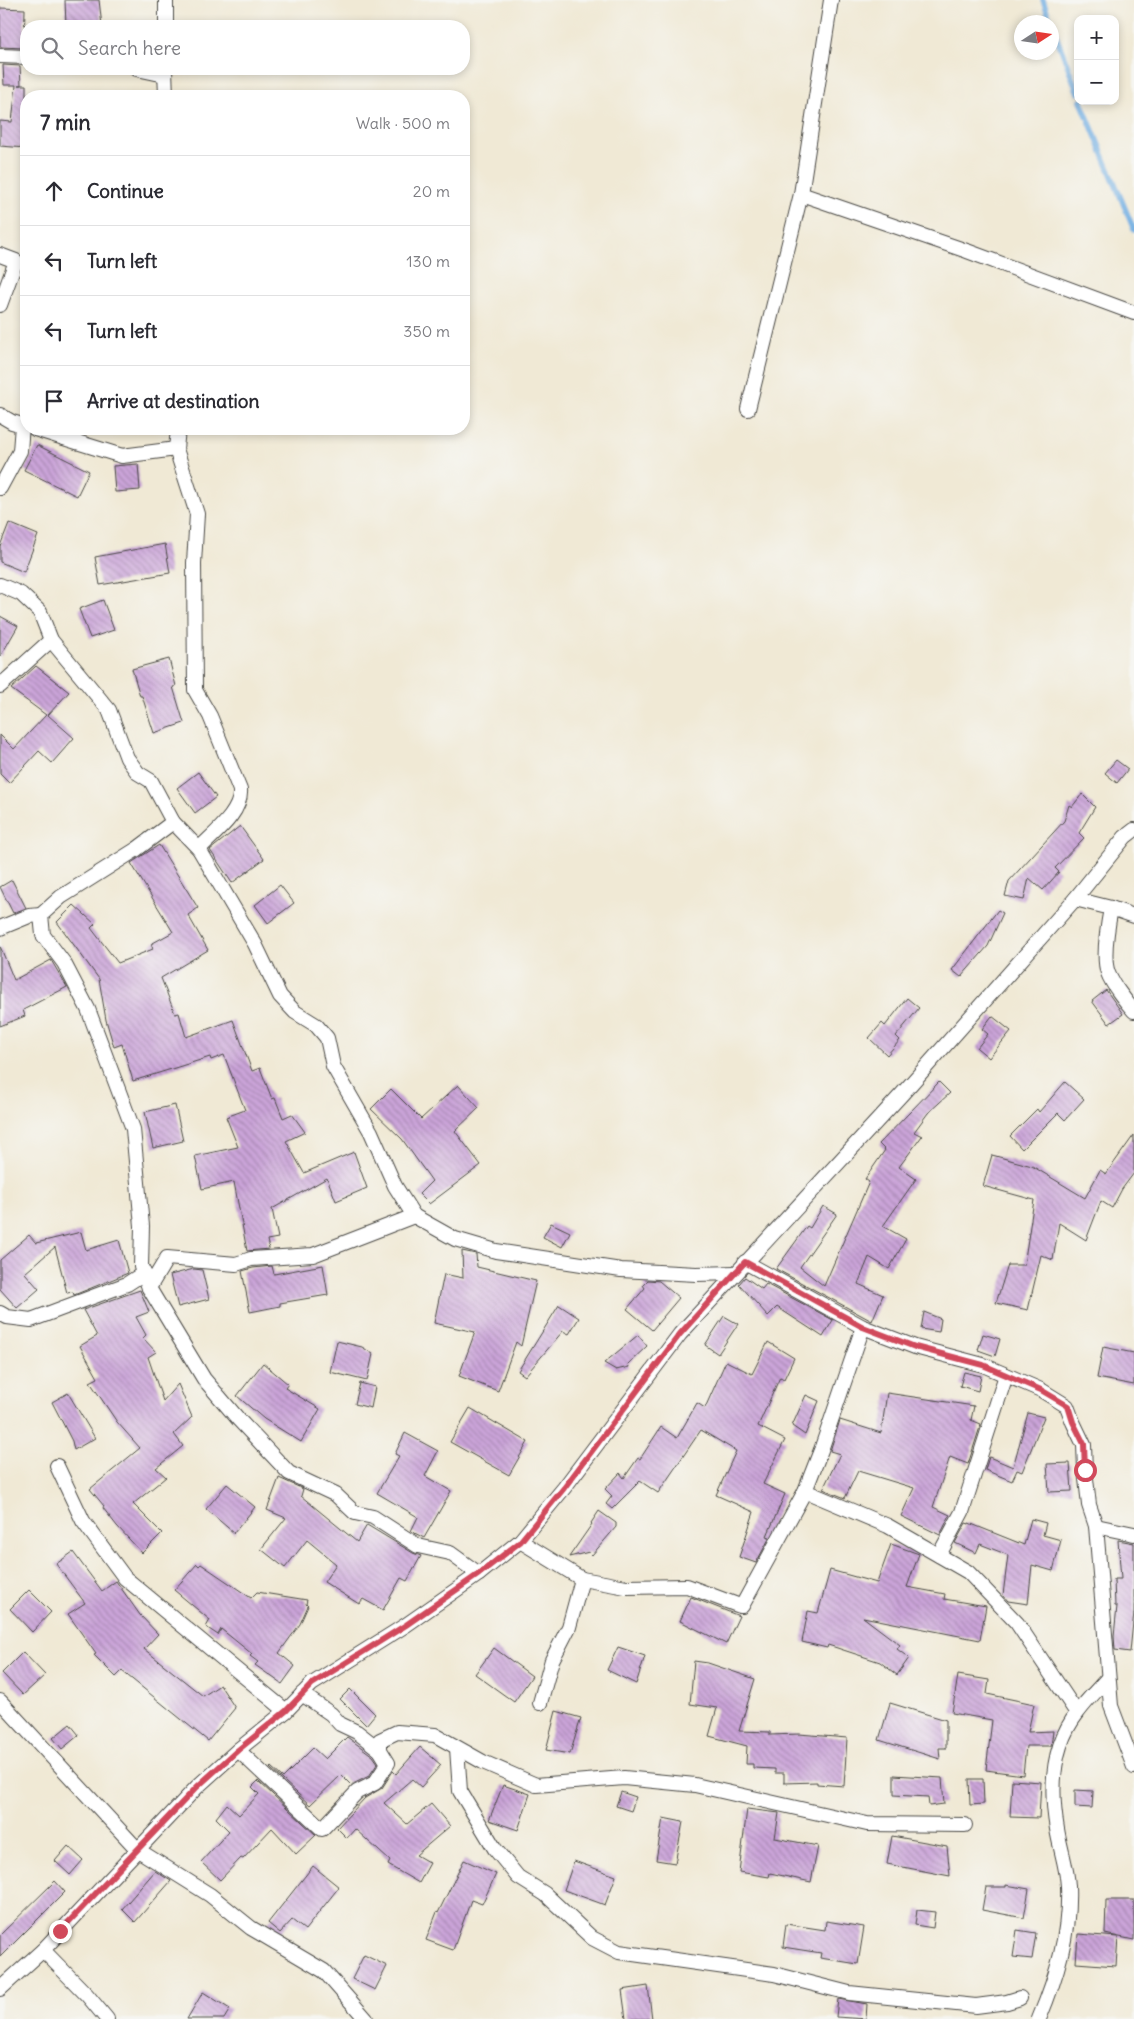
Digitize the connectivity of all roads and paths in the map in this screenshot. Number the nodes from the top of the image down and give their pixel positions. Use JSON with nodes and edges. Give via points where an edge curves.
{"nodes":[{"id":1,"x":166,"y":0,"type":"edge"},
{"id":2,"x":831,"y":0,"type":"edge"},
{"id":3,"x":166,"y":20,"type":"edge"},
{"id":4,"x":0,"y":56,"type":"edge"},
{"id":5,"x":20,"y":57,"type":"edge"},
{"id":6,"x":165,"y":75,"type":"edge"},
{"id":7,"x":166,"y":90,"type":"edge"},
{"id":8,"x":801,"y":194,"type":"junction"},
{"id":9,"x":0,"y":256,"type":"edge"},
{"id":10,"x":0,"y":305,"type":"edge"},
{"id":11,"x":1134,"y":313,"type":"edge"},
{"id":12,"x":748,"y":409,"type":"dead end"},
{"id":13,"x":0,"y":415,"type":"edge"},
{"id":14,"x":20,"y":424,"type":"edge"},
{"id":15,"x":25,"y":435,"type":"edge"},
{"id":16,"x":54,"y":435,"type":"edge"},
{"id":17,"x":177,"y":435,"type":"edge"},
{"id":18,"x":176,"y":449,"type":"junction"},
{"id":19,"x":0,"y":488,"type":"edge"},
{"id":20,"x":0,"y":585,"type":"edge"},
{"id":21,"x":51,"y":640,"type":"junction"},
{"id":22,"x":0,"y":686,"type":"edge"},
{"id":23,"x":174,"y":822,"type":"junction"},
{"id":24,"x":1134,"y":830,"type":"edge"},
{"id":25,"x":199,"y":849,"type":"junction"},
{"id":26,"x":1075,"y":899,"type":"junction"},
{"id":27,"x":1111,"y":908,"type":"junction"},
{"id":28,"x":42,"y":914,"type":"junction"},
{"id":29,"x":1134,"y":916,"type":"edge"},
{"id":30,"x":0,"y":928,"type":"edge"},
{"id":31,"x":1134,"y":1011,"type":"edge"},
{"id":32,"x":414,"y":1216,"type":"junction"},
{"id":33,"x":745,"y":1262,"type":"junction"},
{"id":34,"x":144,"y":1273,"type":"junction"},
{"id":35,"x":735,"y":1273,"type":"junction"},
{"id":36,"x":149,"y":1288,"type":"junction"},
{"id":37,"x":0,"y":1313,"type":"edge"},
{"id":38,"x":863,"y":1327,"type":"junction"},
{"id":39,"x":1006,"y":1375,"type":"junction"},
{"id":40,"x":56,"y":1466,"type":"dead end"},
{"id":41,"x":805,"y":1490,"type":"junction"},
{"id":42,"x":1096,"y":1526,"type":"junction"},
{"id":43,"x":1134,"y":1534,"type":"edge"},
{"id":44,"x":520,"y":1542,"type":"junction"},
{"id":45,"x":938,"y":1555,"type":"junction"},
{"id":46,"x":479,"y":1574,"type":"junction"},
{"id":47,"x":582,"y":1579,"type":"junction"},
{"id":48,"x":1108,"y":1678,"type":"junction"},
{"id":49,"x":302,"y":1694,"type":"junction"},
{"id":50,"x":0,"y":1701,"type":"edge"},
{"id":51,"x":540,"y":1703,"type":"dead end"},
{"id":52,"x":286,"y":1711,"type":"junction"},
{"id":53,"x":1077,"y":1713,"type":"junction"},
{"id":54,"x":457,"y":1748,"type":"junction"},
{"id":55,"x":238,"y":1750,"type":"junction"},
{"id":56,"x":380,"y":1750,"type":"junction"},
{"id":57,"x":1134,"y":1767,"type":"edge"},
{"id":58,"x":965,"y":1825,"type":"dead end"},
{"id":59,"x":138,"y":1850,"type":"junction"},
{"id":60,"x":42,"y":1950,"type":"junction"},
{"id":61,"x":0,"y":1990,"type":"edge"},
{"id":62,"x":1020,"y":1998,"type":"dead end"},
{"id":63,"x":107,"y":2019,"type":"edge"},
{"id":64,"x":366,"y":2019,"type":"edge"},
{"id":65,"x":1040,"y":2019,"type":"edge"}],
"edges":[{"from":1,"to":3,"type":"street"},
{"from":2,"to":8,"type":"street"},
{"from":4,"to":5,"type":"street"},
{"from":6,"to":7,"type":"street"},
{"from":8,"to":11,"type":"street"},
{"from":8,"to":12,"type":"street"},
{"from":9,"to":10,"type":"street","via":[[16,261]]},
{"from":13,"to":14,"type":"street"},
{"from":15,"to":19,"type":"street"},
{"from":16,"to":18,"type":"street","via":[[122,456]]},
{"from":17,"to":18,"type":"street"},
{"from":18,"to":25,"type":"street","via":[[197,514],[195,690],[210,716],[240,790],[234,813]]},
{"from":20,"to":21,"type":"street","via":[[21,594],[40,612]]},
{"from":21,"to":22,"type":"street"},
{"from":21,"to":23,"type":"street","via":[[109,710],[127,758],[138,773],[151,781]]},
{"from":23,"to":25,"type":"street"},
{"from":23,"to":28,"type":"street","via":[[137,850],[60,897]]},
{"from":24,"to":26,"type":"street"},
{"from":25,"to":32,"type":"street","via":[[280,996],[327,1038],[332,1066],[371,1132],[395,1186]]},
{"from":26,"to":27,"type":"street"},
{"from":26,"to":33,"type":"street","via":[[902,1094]]},
{"from":27,"to":29,"type":"street"},
{"from":27,"to":31,"type":"street","via":[[1106,938],[1108,972]]},
{"from":28,"to":30,"type":"street"},
{"from":28,"to":34,"type":"street","via":[[43,935],[64,963],[88,1009],[132,1129]]},
{"from":32,"to":35,"type":"street","via":[[455,1239],[496,1251],[621,1270]]},
{"from":32,"to":36,"type":"street","via":[[313,1255],[252,1259],[236,1264],[167,1258]]},
{"from":33,"to":35,"type":"street"},
{"from":33,"to":38,"type":"street"},
{"from":34,"to":36,"type":"street"},
{"from":34,"to":37,"type":"street","via":[[128,1284],[32,1320]]},
{"from":35,"to":44,"type":"street","via":[[680,1334]]},
{"from":36,"to":46,"type":"street","via":[[204,1379],[289,1473],[336,1495],[356,1513],[373,1517],[418,1546],[450,1553]]},
{"from":38,"to":39,"type":"street"},
{"from":38,"to":41,"type":"street"},
{"from":39,"to":42,"type":"street","via":[[1068,1406],[1084,1444],[1090,1505]]},
{"from":39,"to":45,"type":"street","via":[[962,1512]]},
{"from":40,"to":52,"type":"street","via":[[83,1520],[125,1578]]},
{"from":41,"to":45,"type":"street","via":[[888,1526]]},
{"from":41,"to":47,"type":"street","via":[[742,1606],[687,1586],[626,1587]]},
{"from":42,"to":43,"type":"street"},
{"from":42,"to":48,"type":"street"},
{"from":44,"to":46,"type":"street"},
{"from":44,"to":47,"type":"street"},
{"from":45,"to":53,"type":"street","via":[[968,1572],[1017,1623]]},
{"from":46,"to":49,"type":"street","via":[[312,1684]]},
{"from":47,"to":51,"type":"street","via":[[569,1627],[552,1660]]},
{"from":48,"to":53,"type":"street"},
{"from":48,"to":57,"type":"street","via":[[1110,1706]]},
{"from":49,"to":52,"type":"street"},
{"from":49,"to":56,"type":"street"},
{"from":50,"to":59,"type":"street"},
{"from":52,"to":55,"type":"street"},
{"from":53,"to":65,"type":"street","via":[[1056,1758],[1057,1826],[1068,1885],[1064,1946],[1054,1985]]},
{"from":54,"to":56,"type":"street","via":[[435,1735],[397,1732],[380,1740]]},
{"from":54,"to":58,"type":"street","via":[[536,1785],[624,1778],[696,1785],[867,1824]]},
{"from":54,"to":62,"type":"street","via":[[460,1791],[494,1849],[518,1877],[545,1894],[592,1938],[619,1952],[774,1974],[849,1993],[976,2006]]},
{"from":55,"to":56,"type":"street","via":[[322,1829],[358,1792],[374,1783],[388,1763]]},
{"from":55,"to":59,"type":"street","via":[[197,1787]]},
{"from":59,"to":60,"type":"street"},
{"from":59,"to":64,"type":"street","via":[[210,1895],[251,1928],[324,1971]]},
{"from":60,"to":61,"type":"street"},
{"from":60,"to":63,"type":"street"}]}
